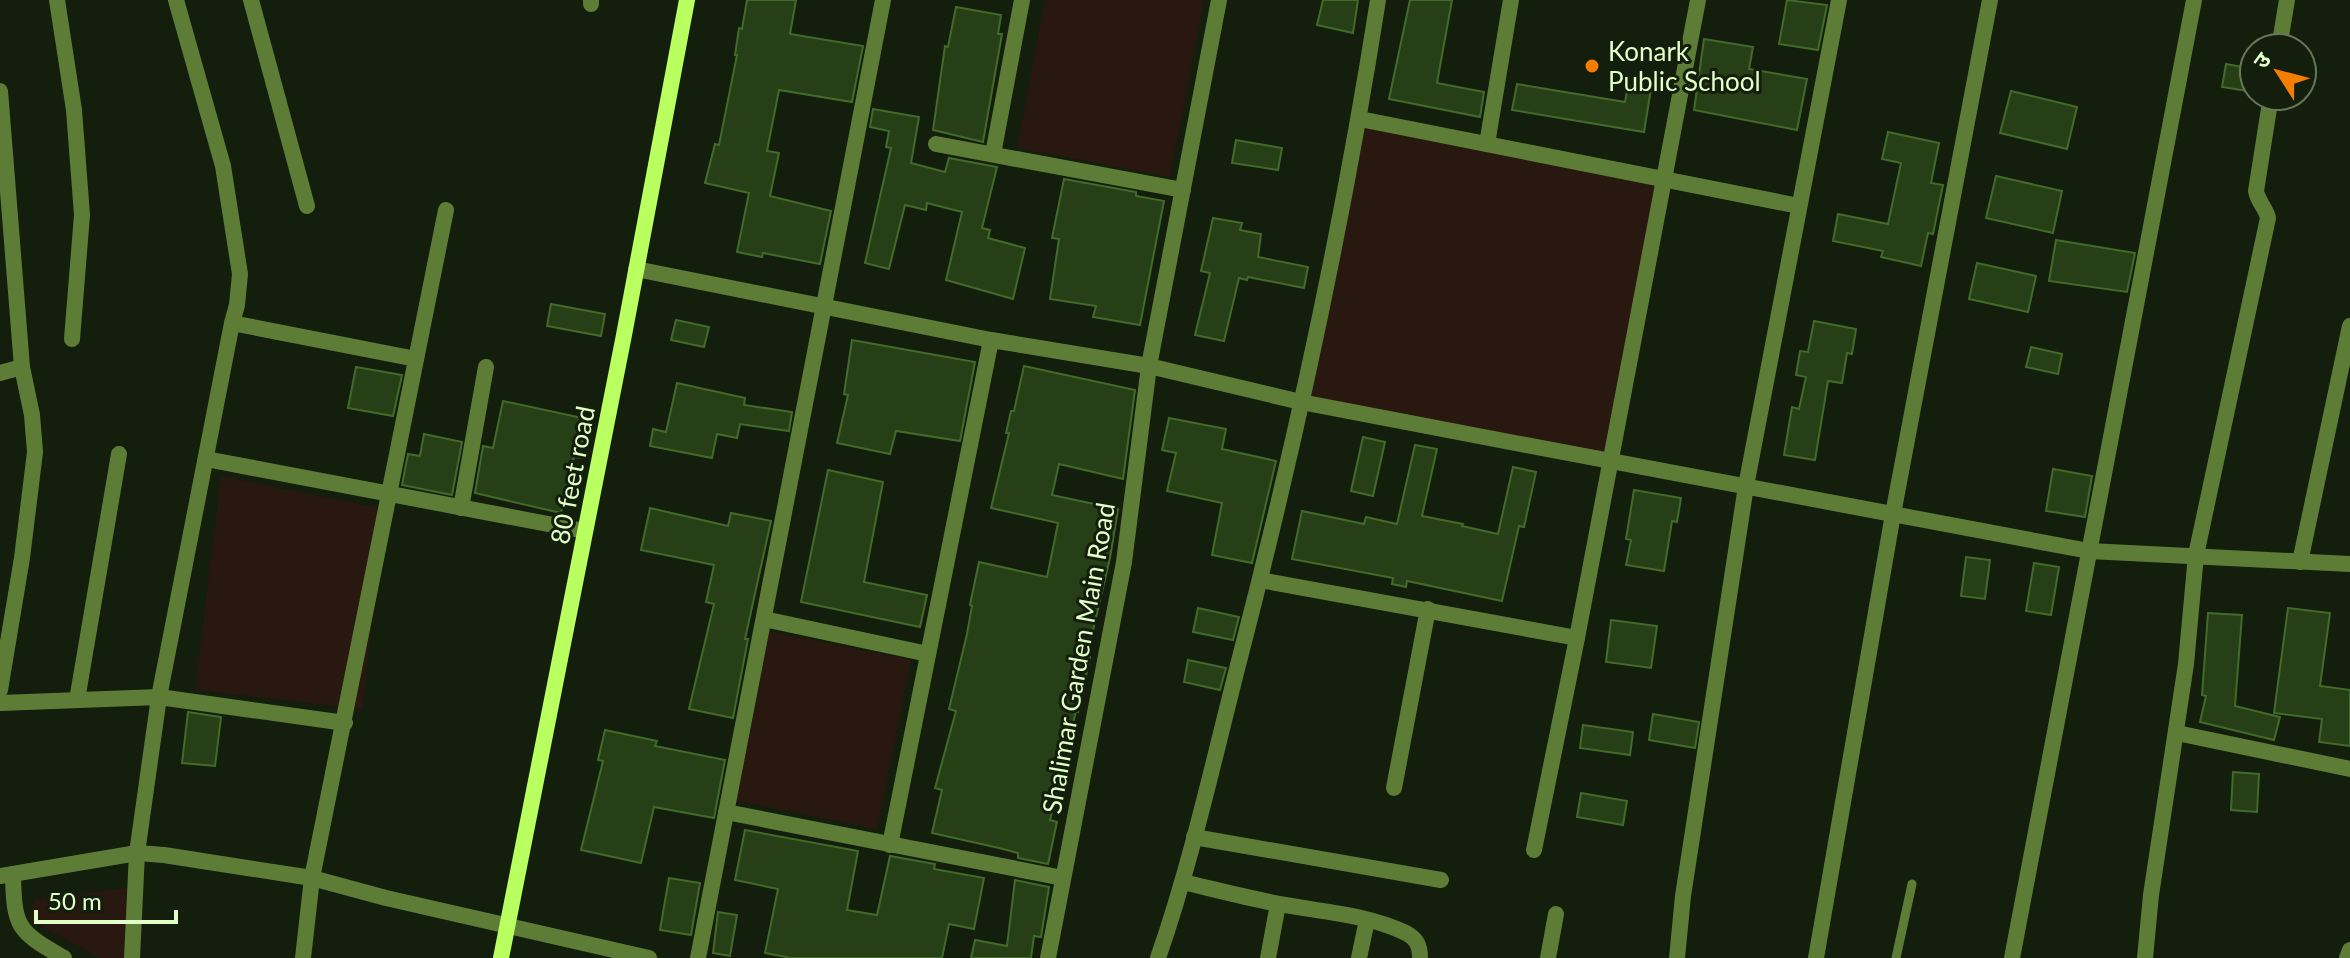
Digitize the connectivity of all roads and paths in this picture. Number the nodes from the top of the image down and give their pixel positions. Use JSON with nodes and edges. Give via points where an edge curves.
{"nodes":[{"id":1,"x":57,"y":0,"type":"edge"},
{"id":2,"x":176,"y":0,"type":"edge"},
{"id":3,"x":251,"y":0,"type":"edge"},
{"id":4,"x":687,"y":0,"type":"edge"},
{"id":5,"x":883,"y":0,"type":"edge"},
{"id":6,"x":1022,"y":0,"type":"edge"},
{"id":7,"x":1219,"y":0,"type":"edge"},
{"id":8,"x":1378,"y":0,"type":"edge"},
{"id":9,"x":1511,"y":0,"type":"edge"},
{"id":10,"x":1698,"y":0,"type":"edge"},
{"id":11,"x":1839,"y":0,"type":"edge"},
{"id":12,"x":1990,"y":0,"type":"edge"},
{"id":13,"x":2194,"y":0,"type":"edge"},
{"id":14,"x":2287,"y":0,"type":"edge"},
{"id":15,"x":2282,"y":32,"type":"edge"},
{"id":16,"x":0,"y":91,"type":"edge"},
{"id":17,"x":2268,"y":112,"type":"edge"},
{"id":18,"x":1360,"y":119,"type":"junction"},
{"id":19,"x":936,"y":144,"type":"dead end"},
{"id":20,"x":1487,"y":144,"type":"junction"},
{"id":21,"x":993,"y":154,"type":"junction"},
{"id":22,"x":1664,"y":179,"type":"junction"},
{"id":23,"x":1183,"y":190,"type":"junction"},
{"id":24,"x":307,"y":206,"type":"dead end"},
{"id":25,"x":1799,"y":206,"type":"junction"},
{"id":26,"x":446,"y":210,"type":"dead end"},
{"id":27,"x":636,"y":269,"type":"junction"},
{"id":28,"x":824,"y":307,"type":"junction"},
{"id":29,"x":232,"y":323,"type":"junction"},
{"id":30,"x":2350,"y":326,"type":"edge"},
{"id":31,"x":72,"y":339,"type":"dead end"},
{"id":32,"x":991,"y":340,"type":"junction"},
{"id":33,"x":416,"y":359,"type":"junction"},
{"id":34,"x":1149,"y":366,"type":"junction"},
{"id":35,"x":22,"y":367,"type":"junction"},
{"id":36,"x":486,"y":367,"type":"dead end"},
{"id":37,"x":0,"y":373,"type":"edge"},
{"id":38,"x":1301,"y":402,"type":"junction"},
{"id":39,"x":119,"y":454,"type":"dead end"},
{"id":40,"x":206,"y":459,"type":"junction"},
{"id":41,"x":1610,"y":461,"type":"junction"},
{"id":42,"x":1746,"y":486,"type":"junction"},
{"id":43,"x":390,"y":494,"type":"junction"},
{"id":44,"x":461,"y":508,"type":"junction"},
{"id":45,"x":1893,"y":514,"type":"junction"},
{"id":46,"x":585,"y":531,"type":"junction"},
{"id":47,"x":2089,"y":551,"type":"junction"},
{"id":48,"x":2196,"y":555,"type":"junction"},
{"id":49,"x":2300,"y":562,"type":"junction"},
{"id":50,"x":2350,"y":564,"type":"edge"},
{"id":51,"x":1260,"y":580,"type":"junction"},
{"id":52,"x":1428,"y":609,"type":"junction"},
{"id":53,"x":764,"y":619,"type":"junction"},
{"id":54,"x":1577,"y":638,"type":"junction"},
{"id":55,"x":928,"y":654,"type":"junction"},
{"id":56,"x":0,"y":690,"type":"edge"},
{"id":57,"x":159,"y":697,"type":"junction"},
{"id":58,"x":77,"y":700,"type":"junction"},
{"id":59,"x":0,"y":703,"type":"edge"},
{"id":60,"x":345,"y":723,"type":"junction"},
{"id":61,"x":2177,"y":733,"type":"junction"},
{"id":62,"x":2350,"y":769,"type":"edge"},
{"id":63,"x":1394,"y":788,"type":"dead end"},
{"id":64,"x":726,"y":812,"type":"junction"},
{"id":65,"x":1194,"y":837,"type":"junction"},
{"id":66,"x":890,"y":845,"type":"junction"},
{"id":67,"x":1534,"y":850,"type":"dead end"},
{"id":68,"x":137,"y":853,"type":"junction"},
{"id":69,"x":6,"y":875,"type":"edge"},
{"id":70,"x":312,"y":878,"type":"junction"},
{"id":71,"x":1063,"y":878,"type":"junction"},
{"id":72,"x":1441,"y":880,"type":"dead end"},
{"id":73,"x":1183,"y":882,"type":"junction"},
{"id":74,"x":1912,"y":884,"type":"dead end"},
{"id":75,"x":1278,"y":904,"type":"junction"},
{"id":76,"x":1556,"y":914,"type":"dead end"},
{"id":77,"x":1367,"y":920,"type":"junction"},
{"id":78,"x":506,"y":927,"type":"junction"},
{"id":79,"x":2350,"y":950,"type":"edge"},
{"id":80,"x":64,"y":958,"type":"edge"},
{"id":81,"x":132,"y":958,"type":"edge"},
{"id":82,"x":303,"y":958,"type":"edge"},
{"id":83,"x":501,"y":958,"type":"edge"},
{"id":84,"x":649,"y":958,"type":"edge"},
{"id":85,"x":698,"y":958,"type":"edge"},
{"id":86,"x":1048,"y":958,"type":"edge"},
{"id":87,"x":1158,"y":958,"type":"edge"},
{"id":88,"x":1268,"y":958,"type":"edge"},
{"id":89,"x":1359,"y":958,"type":"edge"},
{"id":90,"x":1420,"y":958,"type":"edge"},
{"id":91,"x":1548,"y":958,"type":"edge"},
{"id":92,"x":1677,"y":958,"type":"edge"},
{"id":93,"x":1816,"y":958,"type":"edge"},
{"id":94,"x":1896,"y":958,"type":"edge"},
{"id":95,"x":2012,"y":958,"type":"edge"},
{"id":96,"x":2145,"y":958,"type":"edge"},
{"id":97,"x":2347,"y":958,"type":"edge"}],
"edges":[{"from":1,"to":31,"type":"street","via":[[74,110],[82,215]]},
{"from":2,"to":29,"type":"street","via":[[223,166],[240,274]]},
{"from":3,"to":24,"type":"street"},
{"from":4,"to":27,"type":"street","name":"80 feet road"},
{"from":5,"to":28,"type":"street"},
{"from":6,"to":21,"type":"street"},
{"from":7,"to":23,"type":"street","name":"Shalimar Garden Main Road"},
{"from":8,"to":18,"type":"street"},
{"from":9,"to":20,"type":"street"},
{"from":10,"to":22,"type":"street"},
{"from":11,"to":25,"type":"street"},
{"from":12,"to":45,"type":"street"},
{"from":13,"to":47,"type":"street"},
{"from":14,"to":15,"type":"street"},
{"from":16,"to":35,"type":"street"},
{"from":17,"to":48,"type":"street","via":[[2256,191],[2268,218]]},
{"from":18,"to":20,"type":"street"},
{"from":18,"to":38,"type":"street"},
{"from":19,"to":21,"type":"street"},
{"from":20,"to":22,"type":"street"},
{"from":21,"to":23,"type":"street"},
{"from":22,"to":25,"type":"street"},
{"from":22,"to":41,"type":"street"},
{"from":23,"to":34,"type":"street","name":"Shalimar Garden Main Road"},
{"from":25,"to":42,"type":"street"},
{"from":26,"to":33,"type":"street"},
{"from":27,"to":28,"type":"street"},
{"from":27,"to":46,"type":"street","name":"80 feet road"},
{"from":28,"to":32,"type":"street"},
{"from":28,"to":53,"type":"street"},
{"from":29,"to":33,"type":"street"},
{"from":29,"to":40,"type":"street"},
{"from":30,"to":49,"type":"street"},
{"from":32,"to":34,"type":"street"},
{"from":32,"to":55,"type":"street"},
{"from":33,"to":43,"type":"street"},
{"from":34,"to":38,"type":"street"},
{"from":34,"to":71,"type":"street","name":"Shalimar Garden Main Road","via":[[1124,562]]},
{"from":35,"to":37,"type":"street"},
{"from":35,"to":56,"type":"street","via":[[32,415],[33,478]]},
{"from":36,"to":44,"type":"street"},
{"from":38,"to":41,"type":"street"},
{"from":38,"to":51,"type":"street"},
{"from":39,"to":58,"type":"street"},
{"from":40,"to":43,"type":"street"},
{"from":40,"to":57,"type":"street"},
{"from":41,"to":42,"type":"street"},
{"from":41,"to":54,"type":"street"},
{"from":42,"to":45,"type":"street"},
{"from":42,"to":92,"type":"street"},
{"from":43,"to":44,"type":"street"},
{"from":43,"to":60,"type":"street"},
{"from":44,"to":46,"type":"street"},
{"from":45,"to":47,"type":"street"},
{"from":45,"to":93,"type":"street"},
{"from":46,"to":78,"type":"street","name":"80 feet road"},
{"from":47,"to":48,"type":"street"},
{"from":47,"to":95,"type":"street"},
{"from":48,"to":49,"type":"street"},
{"from":48,"to":61,"type":"street"},
{"from":49,"to":50,"type":"street"},
{"from":51,"to":52,"type":"street"},
{"from":51,"to":65,"type":"street"},
{"from":52,"to":54,"type":"street"},
{"from":52,"to":63,"type":"street"},
{"from":53,"to":55,"type":"street"},
{"from":53,"to":64,"type":"street"},
{"from":54,"to":67,"type":"street"},
{"from":55,"to":66,"type":"street"},
{"from":57,"to":58,"type":"street"},
{"from":57,"to":60,"type":"street"},
{"from":57,"to":68,"type":"street"},
{"from":58,"to":59,"type":"street"},
{"from":60,"to":70,"type":"street"},
{"from":61,"to":62,"type":"street"},
{"from":61,"to":96,"type":"street"},
{"from":64,"to":66,"type":"street"},
{"from":64,"to":85,"type":"street"},
{"from":65,"to":72,"type":"street"},
{"from":65,"to":73,"type":"street"},
{"from":66,"to":71,"type":"street"},
{"from":68,"to":69,"type":"street"},
{"from":68,"to":70,"type":"street"},
{"from":68,"to":81,"type":"street"},
{"from":69,"to":80,"type":"street","via":[[16,920],[34,941]]},
{"from":70,"to":78,"type":"street"},
{"from":70,"to":82,"type":"street"},
{"from":71,"to":86,"type":"street","name":"Shalimar Garden Main Road"},
{"from":73,"to":75,"type":"street"},
{"from":73,"to":87,"type":"street"},
{"from":74,"to":94,"type":"lane"},
{"from":75,"to":77,"type":"street"},
{"from":75,"to":88,"type":"street"},
{"from":76,"to":91,"type":"street"},
{"from":77,"to":89,"type":"street"},
{"from":77,"to":90,"type":"street","via":[[1415,939]]},
{"from":78,"to":83,"type":"street","name":"80 feet road"},
{"from":78,"to":84,"type":"street"},
{"from":79,"to":97,"type":"street"}]}
